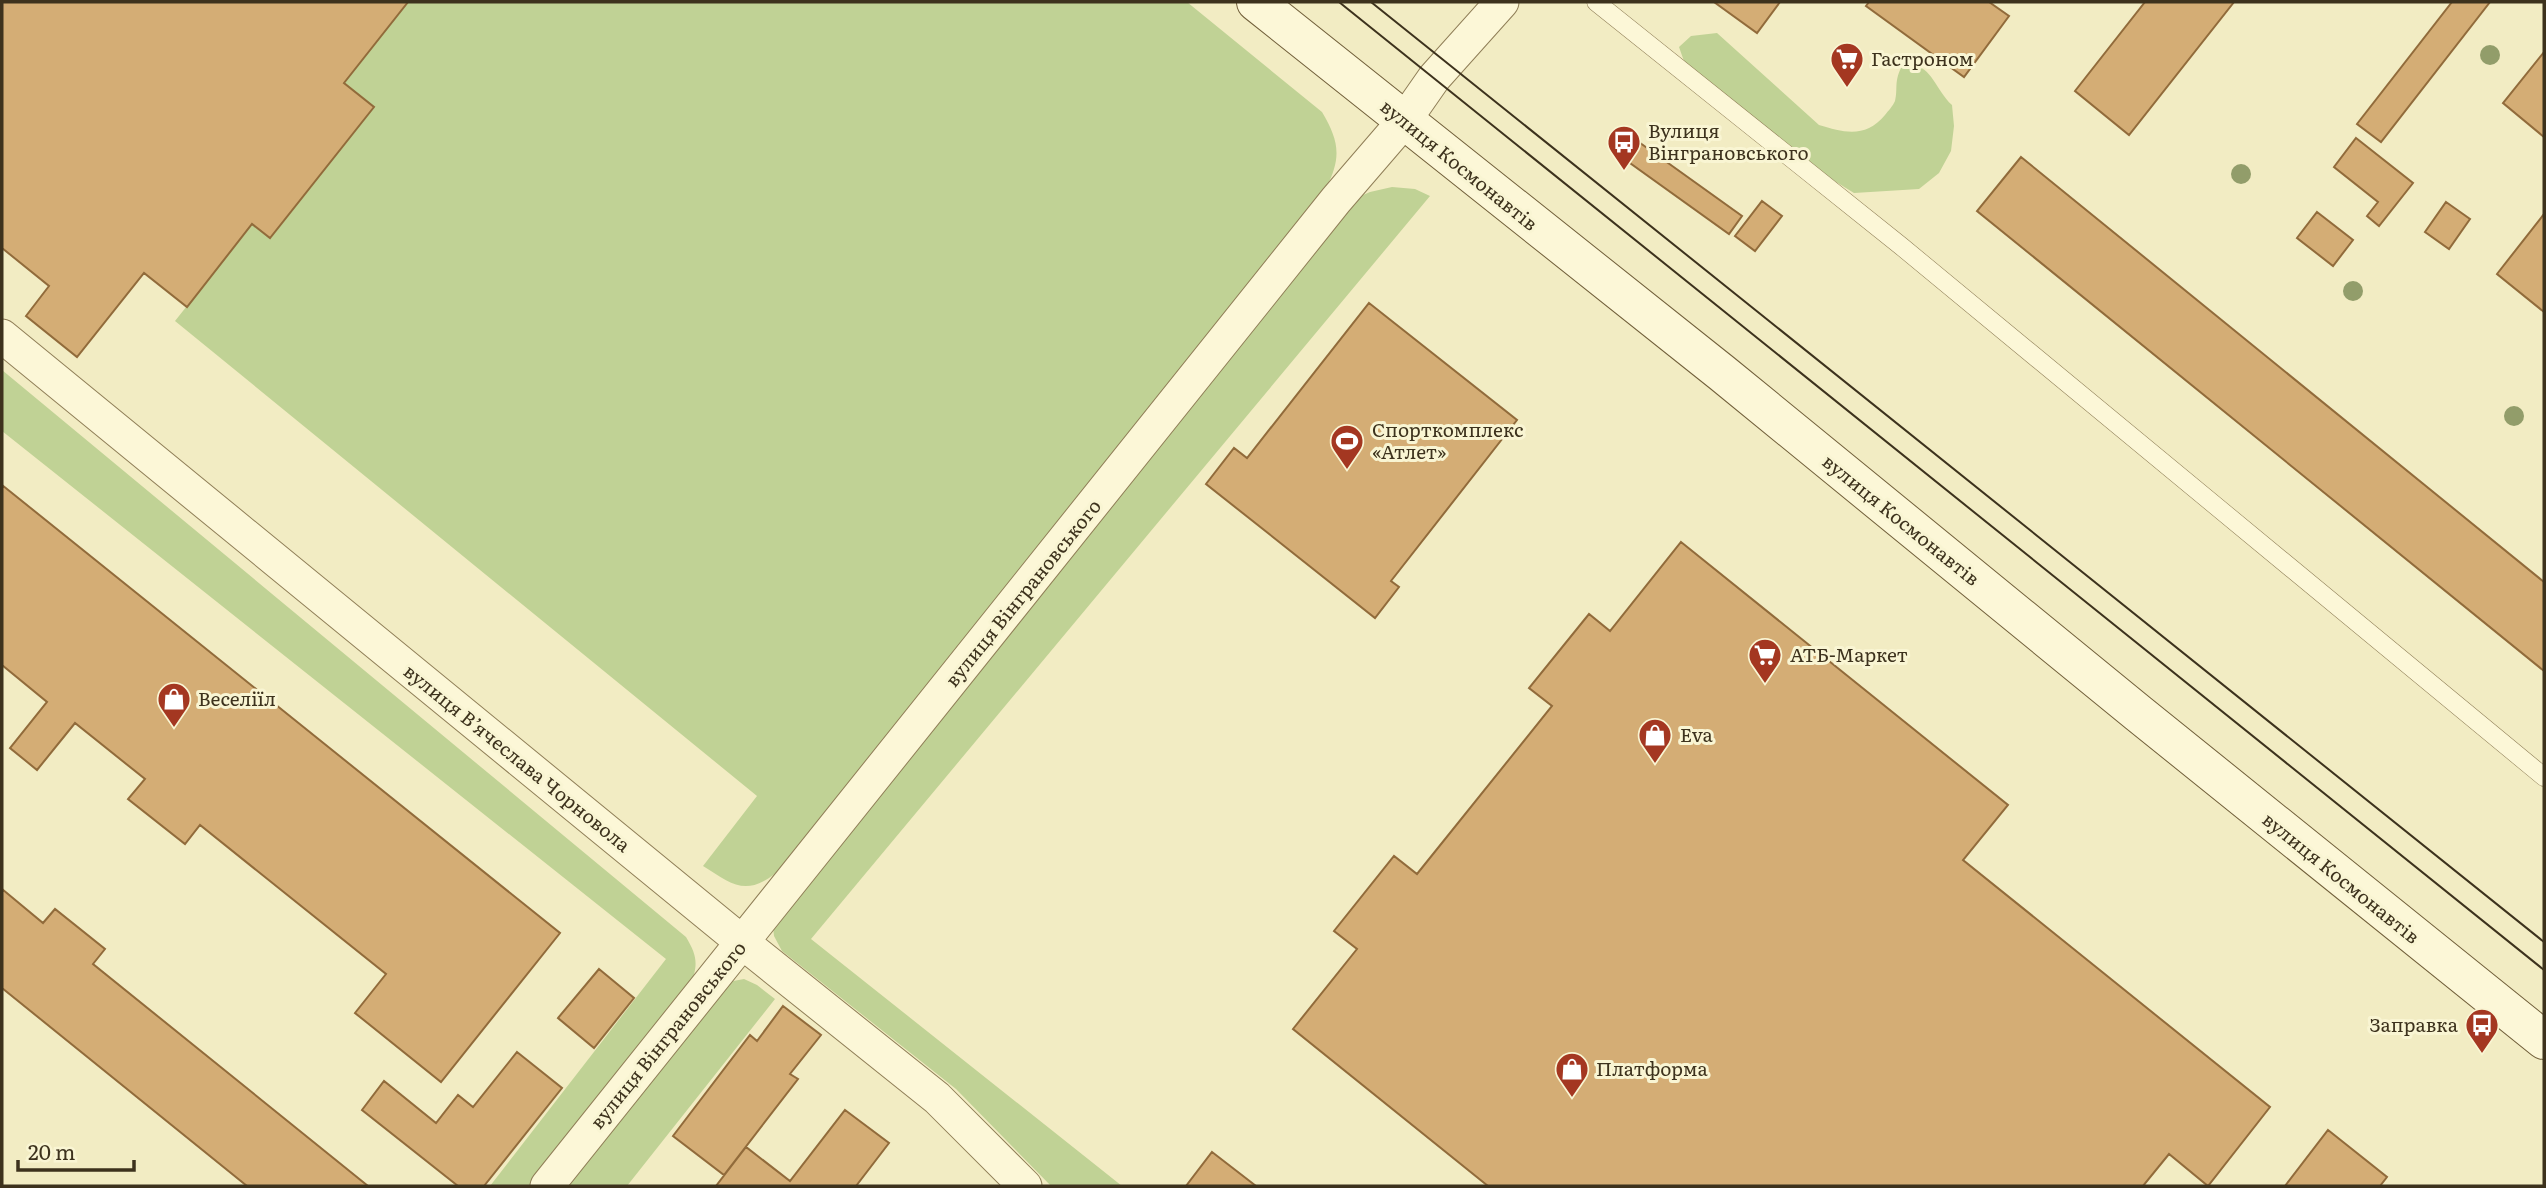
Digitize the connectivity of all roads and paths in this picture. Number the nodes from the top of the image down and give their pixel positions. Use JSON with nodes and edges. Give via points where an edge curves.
{"nodes":[{"id":1,"x":1256,"y":2,"type":"edge"},
{"id":2,"x":1502,"y":2,"type":"edge"},
{"id":3,"x":1596,"y":2,"type":"edge"},
{"id":4,"x":1404,"y":121,"type":"junction"},
{"id":5,"x":2,"y":336,"type":"edge"},
{"id":6,"x":2544,"y":777,"type":"edge"},
{"id":7,"x":742,"y":942,"type":"junction"},
{"id":8,"x":2544,"y":1040,"type":"edge"},
{"id":9,"x":547,"y":1186,"type":"edge"},
{"id":10,"x":1025,"y":1186,"type":"edge"}],
"edges":[{"from":1,"to":4,"type":"main road","name":"вулиця Космонавтів"},
{"from":2,"to":4,"type":"street","name":"вулиця Вінграновського","via":[[1434,78]]},
{"from":3,"to":6,"type":"lane","via":[[1901,246]]},
{"from":4,"to":7,"type":"street","name":"вулиця Вінграновського"},
{"from":4,"to":8,"type":"main road","name":"вулиця Космонавтів"},
{"from":5,"to":7,"type":"street","name":"вулиця Вʼячеслава Чорновола"},
{"from":7,"to":9,"type":"street","name":"вулиця Вінграновського"},
{"from":7,"to":10,"type":"street","name":"вулиця Вʼячеслава Чорновола","via":[[937,1098]]}]}
